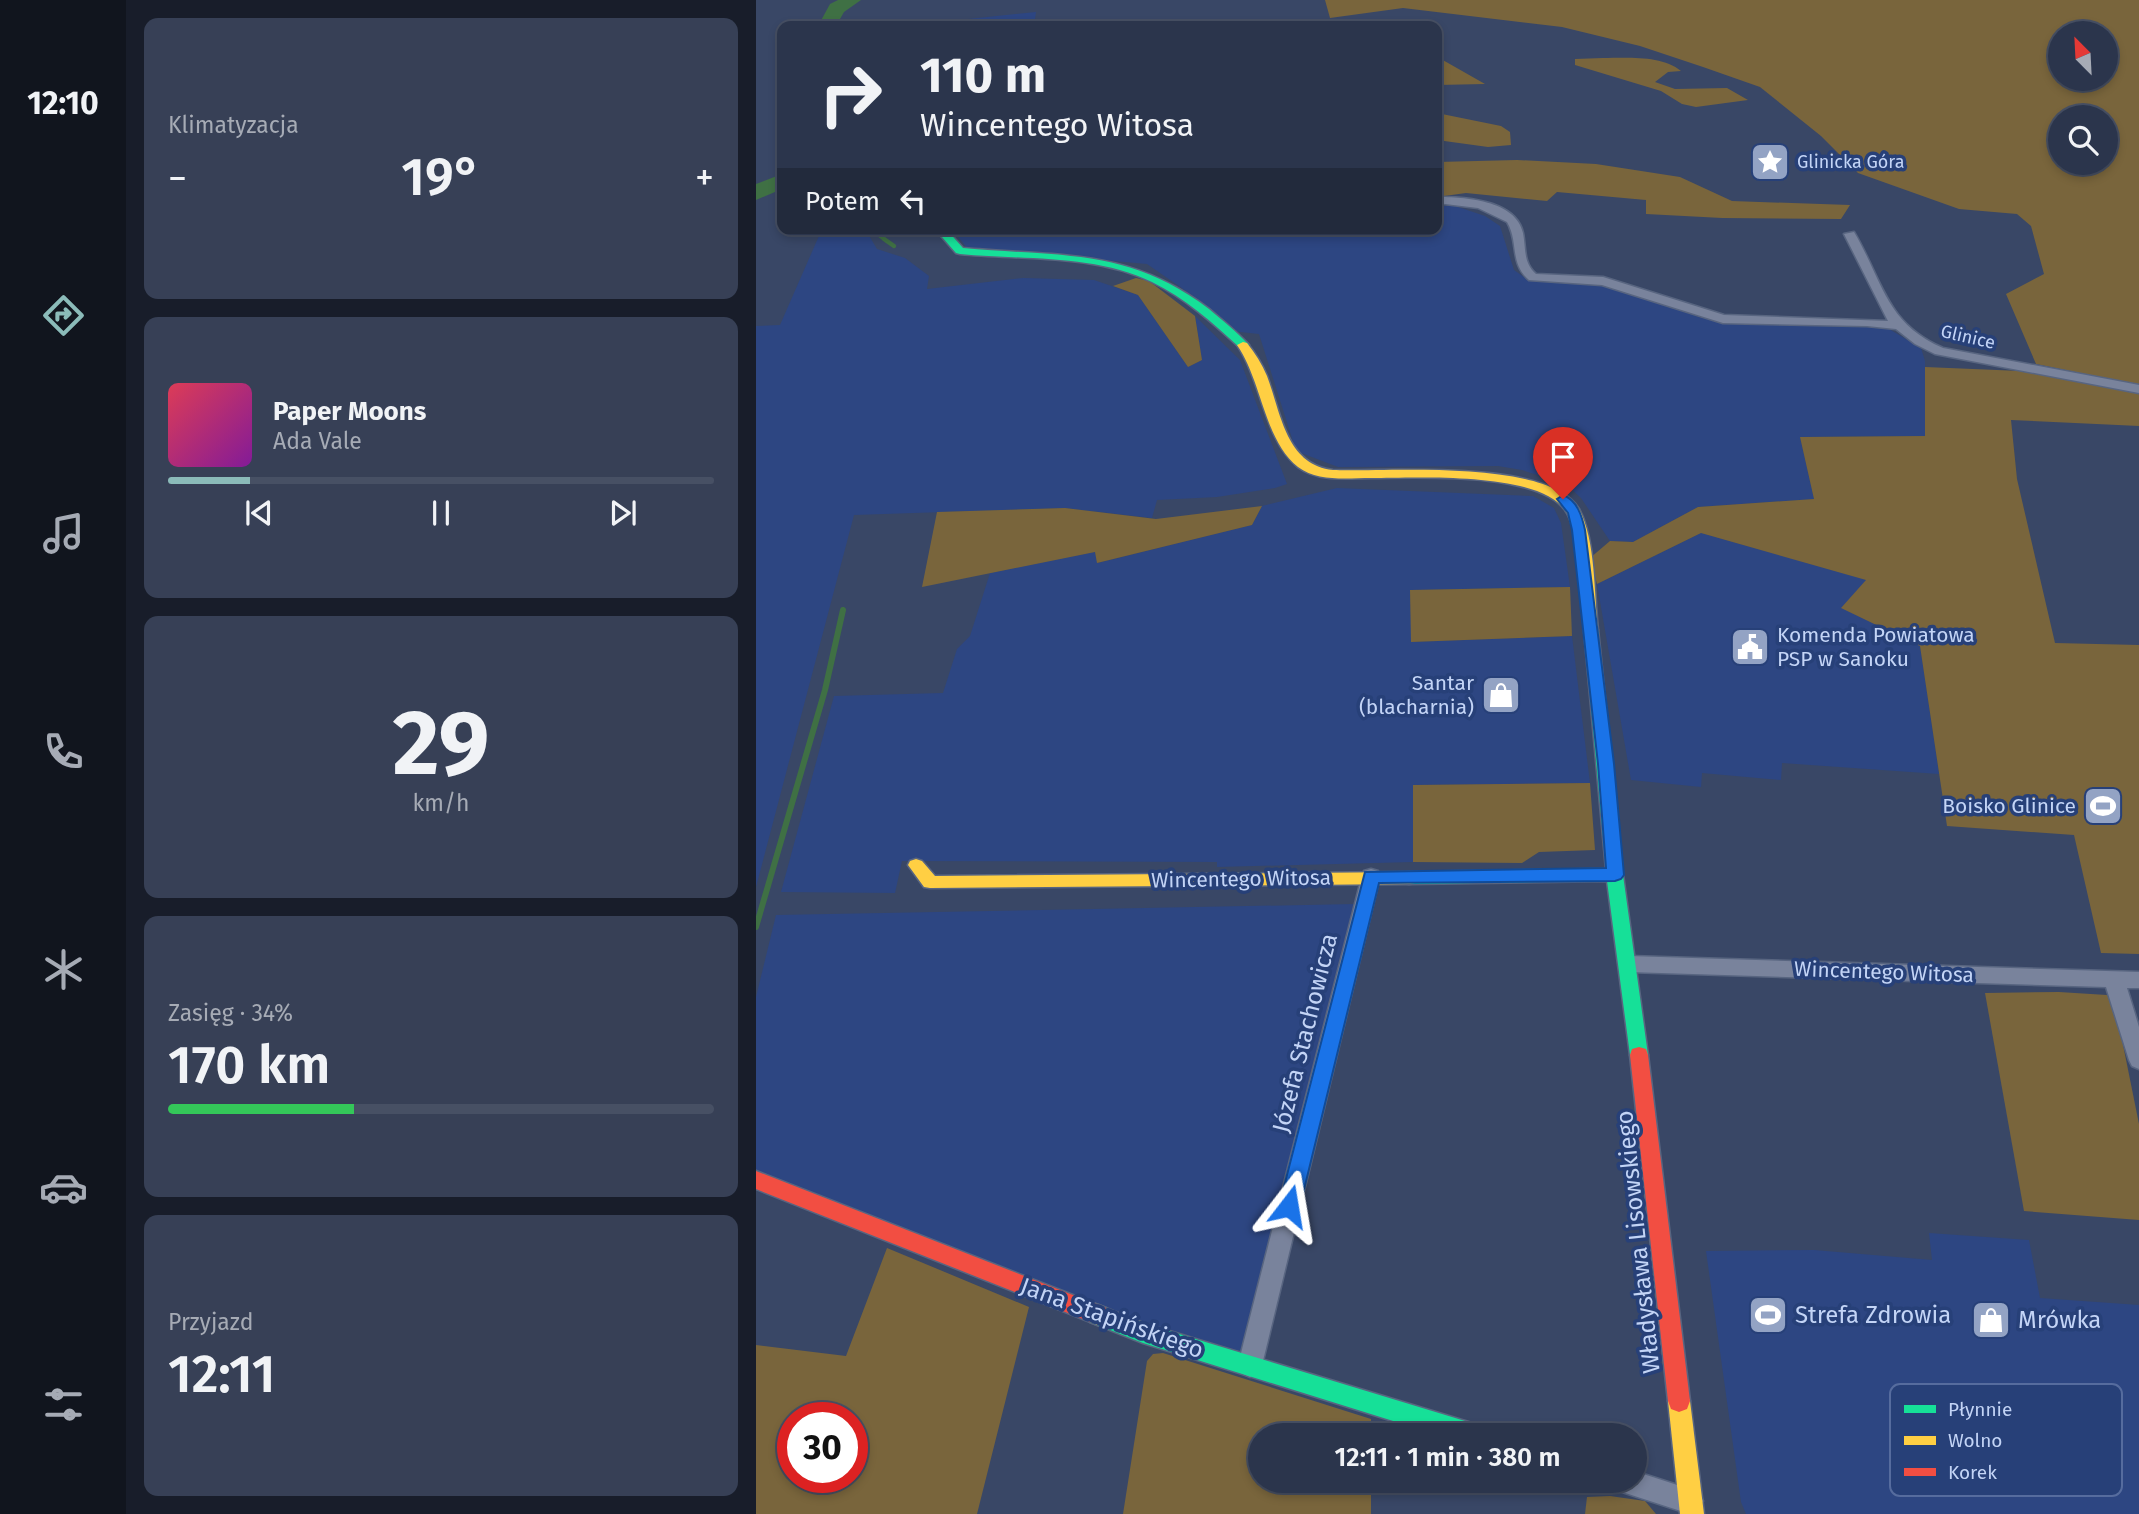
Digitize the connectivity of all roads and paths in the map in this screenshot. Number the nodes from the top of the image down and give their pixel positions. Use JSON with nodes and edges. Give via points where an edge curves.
{"nodes":[{"id":1,"x":1442,"y":200,"type":"edge"},
{"id":2,"x":1850,"y":234,"type":"dead end"},
{"id":3,"x":945,"y":235,"type":"edge"},
{"id":4,"x":1898,"y":326,"type":"junction"},
{"id":5,"x":2139,"y":389,"type":"edge"},
{"id":6,"x":916,"y":865,"type":"dead end"},
{"id":7,"x":1615,"y":875,"type":"junction"},
{"id":8,"x":1371,"y":876,"type":"junction"},
{"id":9,"x":1629,"y":964,"type":"junction"},
{"id":10,"x":2115,"y":979,"type":"junction"},
{"id":11,"x":2139,"y":980,"type":"edge"},
{"id":12,"x":2139,"y":1060,"type":"edge"},
{"id":13,"x":756,"y":1180,"type":"edge"},
{"id":14,"x":1250,"y":1365,"type":"junction"},
{"id":15,"x":1436,"y":1423,"type":"edge"},
{"id":16,"x":1647,"y":1490,"type":"edge"},
{"id":17,"x":1691,"y":1508,"type":"edge"}],
"edges":[{"from":1,"to":4,"type":"street","via":[[1473,202],[1508,218],[1516,226],[1520,264],[1533,277],[1603,281],[1723,319]]},
{"from":2,"to":4,"type":"street","name":"Glinice"},
{"from":3,"to":7,"type":"street","name":"Władysława Lisowskiego","via":[[960,251],[1116,267],[1164,286],[1247,350],[1256,362],[1286,445],[1304,466],[1332,474],[1509,480],[1531,483],[1563,499],[1579,530]]},
{"from":4,"to":5,"type":"street","name":"Glinice","via":[[1940,351]]},
{"from":6,"to":8,"type":"street","name":"Wincentego Witosa","via":[[930,882],[962,883]]},
{"from":7,"to":8,"type":"street","name":"Wincentego Witosa"},
{"from":7,"to":9,"type":"street","name":"Władysława Lisowskiego"},
{"from":8,"to":14,"type":"street","name":"Józefa Stachowicza"},
{"from":9,"to":10,"type":"street","name":"Wincentego Witosa"},
{"from":9,"to":17,"type":"street","name":"Władysława Lisowskiego"},
{"from":10,"to":11,"type":"street","name":"Wincentego Witosa"},
{"from":10,"to":12,"type":"street"},
{"from":13,"to":14,"type":"street","name":"Jana Stapińskiego","via":[[1143,1333]]},
{"from":14,"to":15,"type":"street","name":"Jana Stapińskiego"},
{"from":16,"to":17,"type":"street"}]}
